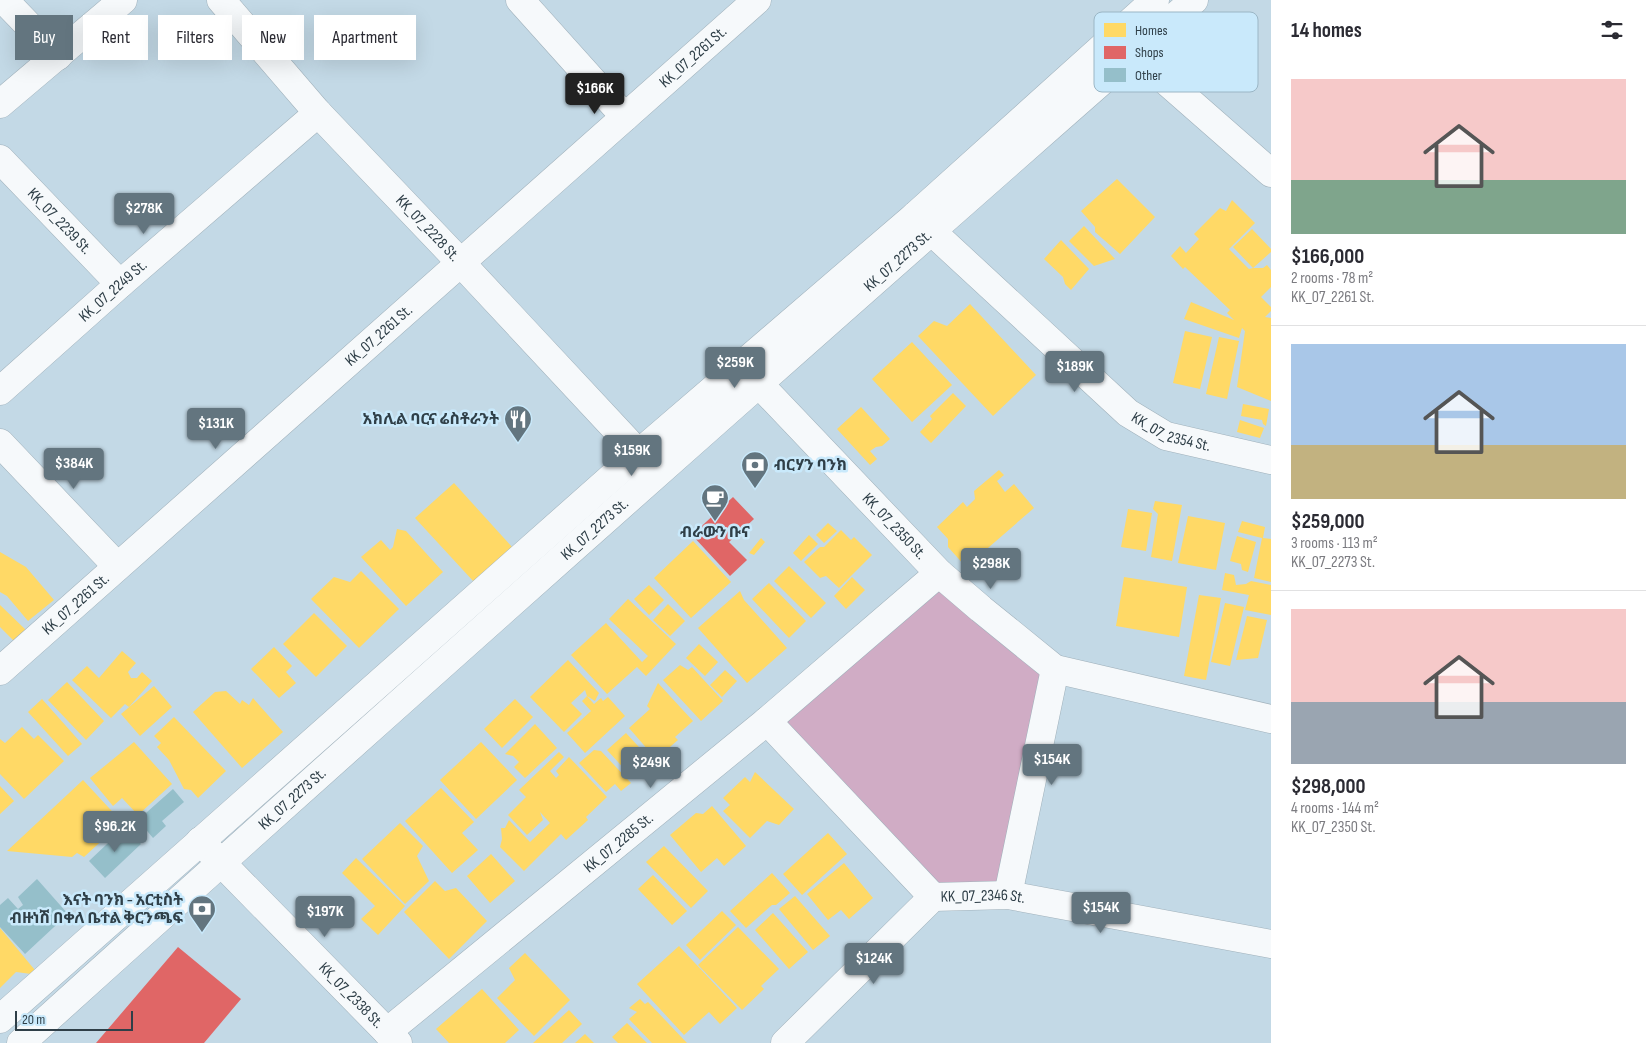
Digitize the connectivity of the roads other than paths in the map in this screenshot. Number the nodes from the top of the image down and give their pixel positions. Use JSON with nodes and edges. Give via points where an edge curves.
{"nodes":[{"id":1,"x":4,"y":0,"type":"edge"},
{"id":2,"x":123,"y":0,"type":"edge"},
{"id":3,"x":221,"y":0,"type":"edge"},
{"id":4,"x":520,"y":0,"type":"edge"},
{"id":5,"x":757,"y":0,"type":"edge"},
{"id":6,"x":1155,"y":0,"type":"edge"},
{"id":7,"x":1194,"y":0,"type":"edge"},
{"id":8,"x":1147,"y":12,"type":"edge"},
{"id":9,"x":1175,"y":12,"type":"edge"},
{"id":10,"x":18,"y":15,"type":"edge"},
{"id":11,"x":73,"y":43,"type":"edge"},
{"id":12,"x":53,"y":60,"type":"edge"},
{"id":13,"x":1094,"y":72,"type":"edge"},
{"id":14,"x":1181,"y":92,"type":"edge"},
{"id":15,"x":0,"y":104,"type":"edge"},
{"id":16,"x":318,"y":113,"type":"junction"},
{"id":17,"x":625,"y":117,"type":"junction"},
{"id":18,"x":0,"y":159,"type":"edge"},
{"id":19,"x":1271,"y":173,"type":"edge"},
{"id":20,"x":923,"y":224,"type":"junction"},
{"id":21,"x":461,"y":263,"type":"junction"},
{"id":22,"x":120,"y":284,"type":"junction"},
{"id":23,"x":750,"y":374,"type":"junction"},
{"id":24,"x":0,"y":391,"type":"edge"},
{"id":25,"x":0,"y":443,"type":"edge"},
{"id":26,"x":639,"y":452,"type":"junction"},
{"id":27,"x":1271,"y":460,"type":"edge"},
{"id":28,"x":657,"y":474,"type":"junction"},
{"id":29,"x":117,"y":566,"type":"junction"},
{"id":30,"x":939,"y":573,"type":"junction"},
{"id":31,"x":1055,"y":669,"type":"junction"},
{"id":32,"x":0,"y":670,"type":"edge"},
{"id":33,"x":1271,"y":719,"type":"edge"},
{"id":34,"x":767,"y":722,"type":"junction"},
{"id":35,"x":200,"y":841,"type":"junction"},
{"id":36,"x":221,"y":862,"type":"junction"},
{"id":37,"x":1008,"y":895,"type":"junction"},
{"id":38,"x":933,"y":897,"type":"junction"},
{"id":39,"x":1271,"y":944,"type":"edge"},
{"id":40,"x":0,"y":1019,"type":"edge"},
{"id":41,"x":393,"y":1037,"type":"edge"},
{"id":42,"x":21,"y":1043,"type":"edge"},
{"id":43,"x":785,"y":1043,"type":"edge"}],
"edges":[{"from":1,"to":10,"type":"street"},
{"from":2,"to":11,"type":"street"},
{"from":3,"to":16,"type":"street","name":"KK_07_2228 St."},
{"from":4,"to":17,"type":"street"},
{"from":5,"to":17,"type":"street","name":"KK_07_2261 St."},
{"from":6,"to":8,"type":"street","name":"KK_07_2273 St."},
{"from":7,"to":9,"type":"street","name":"KK_07_2273 St."},
{"from":12,"to":15,"type":"street"},
{"from":13,"to":20,"type":"street","name":"KK_07_2273 St."},
{"from":14,"to":19,"type":"street"},
{"from":16,"to":21,"type":"street","name":"KK_07_2228 St."},
{"from":16,"to":22,"type":"street","name":"KK_07_2249 St."},
{"from":17,"to":21,"type":"street","name":"KK_07_2261 St."},
{"from":18,"to":22,"type":"street","name":"KK_07_2239 St."},
{"from":20,"to":23,"type":"street","name":"KK_07_2273 St."},
{"from":20,"to":27,"type":"street","name":"KK_07_2354 St.","via":[[1128,413],[1166,436]]},
{"from":21,"to":26,"type":"street","name":"KK_07_2228 St."},
{"from":21,"to":29,"type":"street","name":"KK_07_2261 St."},
{"from":22,"to":24,"type":"street","name":"KK_07_2249 St."},
{"from":23,"to":26,"type":"street","name":"KK_07_2273 St."},
{"from":23,"to":28,"type":"street","name":"KK_07_2273 St."},
{"from":23,"to":30,"type":"street","name":"KK_07_2350 St."},
{"from":25,"to":29,"type":"street"},
{"from":26,"to":28,"type":"street","name":"KK_07_2228 St."},
{"from":26,"to":35,"type":"street","name":"KK_07_2273 St."},
{"from":28,"to":36,"type":"street","name":"KK_07_2273 St."},
{"from":29,"to":32,"type":"street","name":"KK_07_2261 St."},
{"from":30,"to":31,"type":"street","name":"KK_07_2350 St."},
{"from":30,"to":34,"type":"street","name":"KK_07_2285 St."},
{"from":31,"to":33,"type":"street","name":"KK_07_2350 St."},
{"from":31,"to":37,"type":"street"},
{"from":34,"to":38,"type":"street","name":"KK_07_2346 St."},
{"from":34,"to":41,"type":"street","name":"KK_07_2285 St."},
{"from":35,"to":36,"type":"street","name":"KK_07_2338 St."},
{"from":35,"to":40,"type":"street","name":"KK_07_2273 St."},
{"from":36,"to":41,"type":"street","name":"KK_07_2338 St."},
{"from":36,"to":42,"type":"street","name":"KK_07_2273 St."},
{"from":37,"to":38,"type":"street","name":"KK_07_2346 St."},
{"from":37,"to":39,"type":"street","name":"KK_07_2346 St."},
{"from":38,"to":43,"type":"street"}]}
